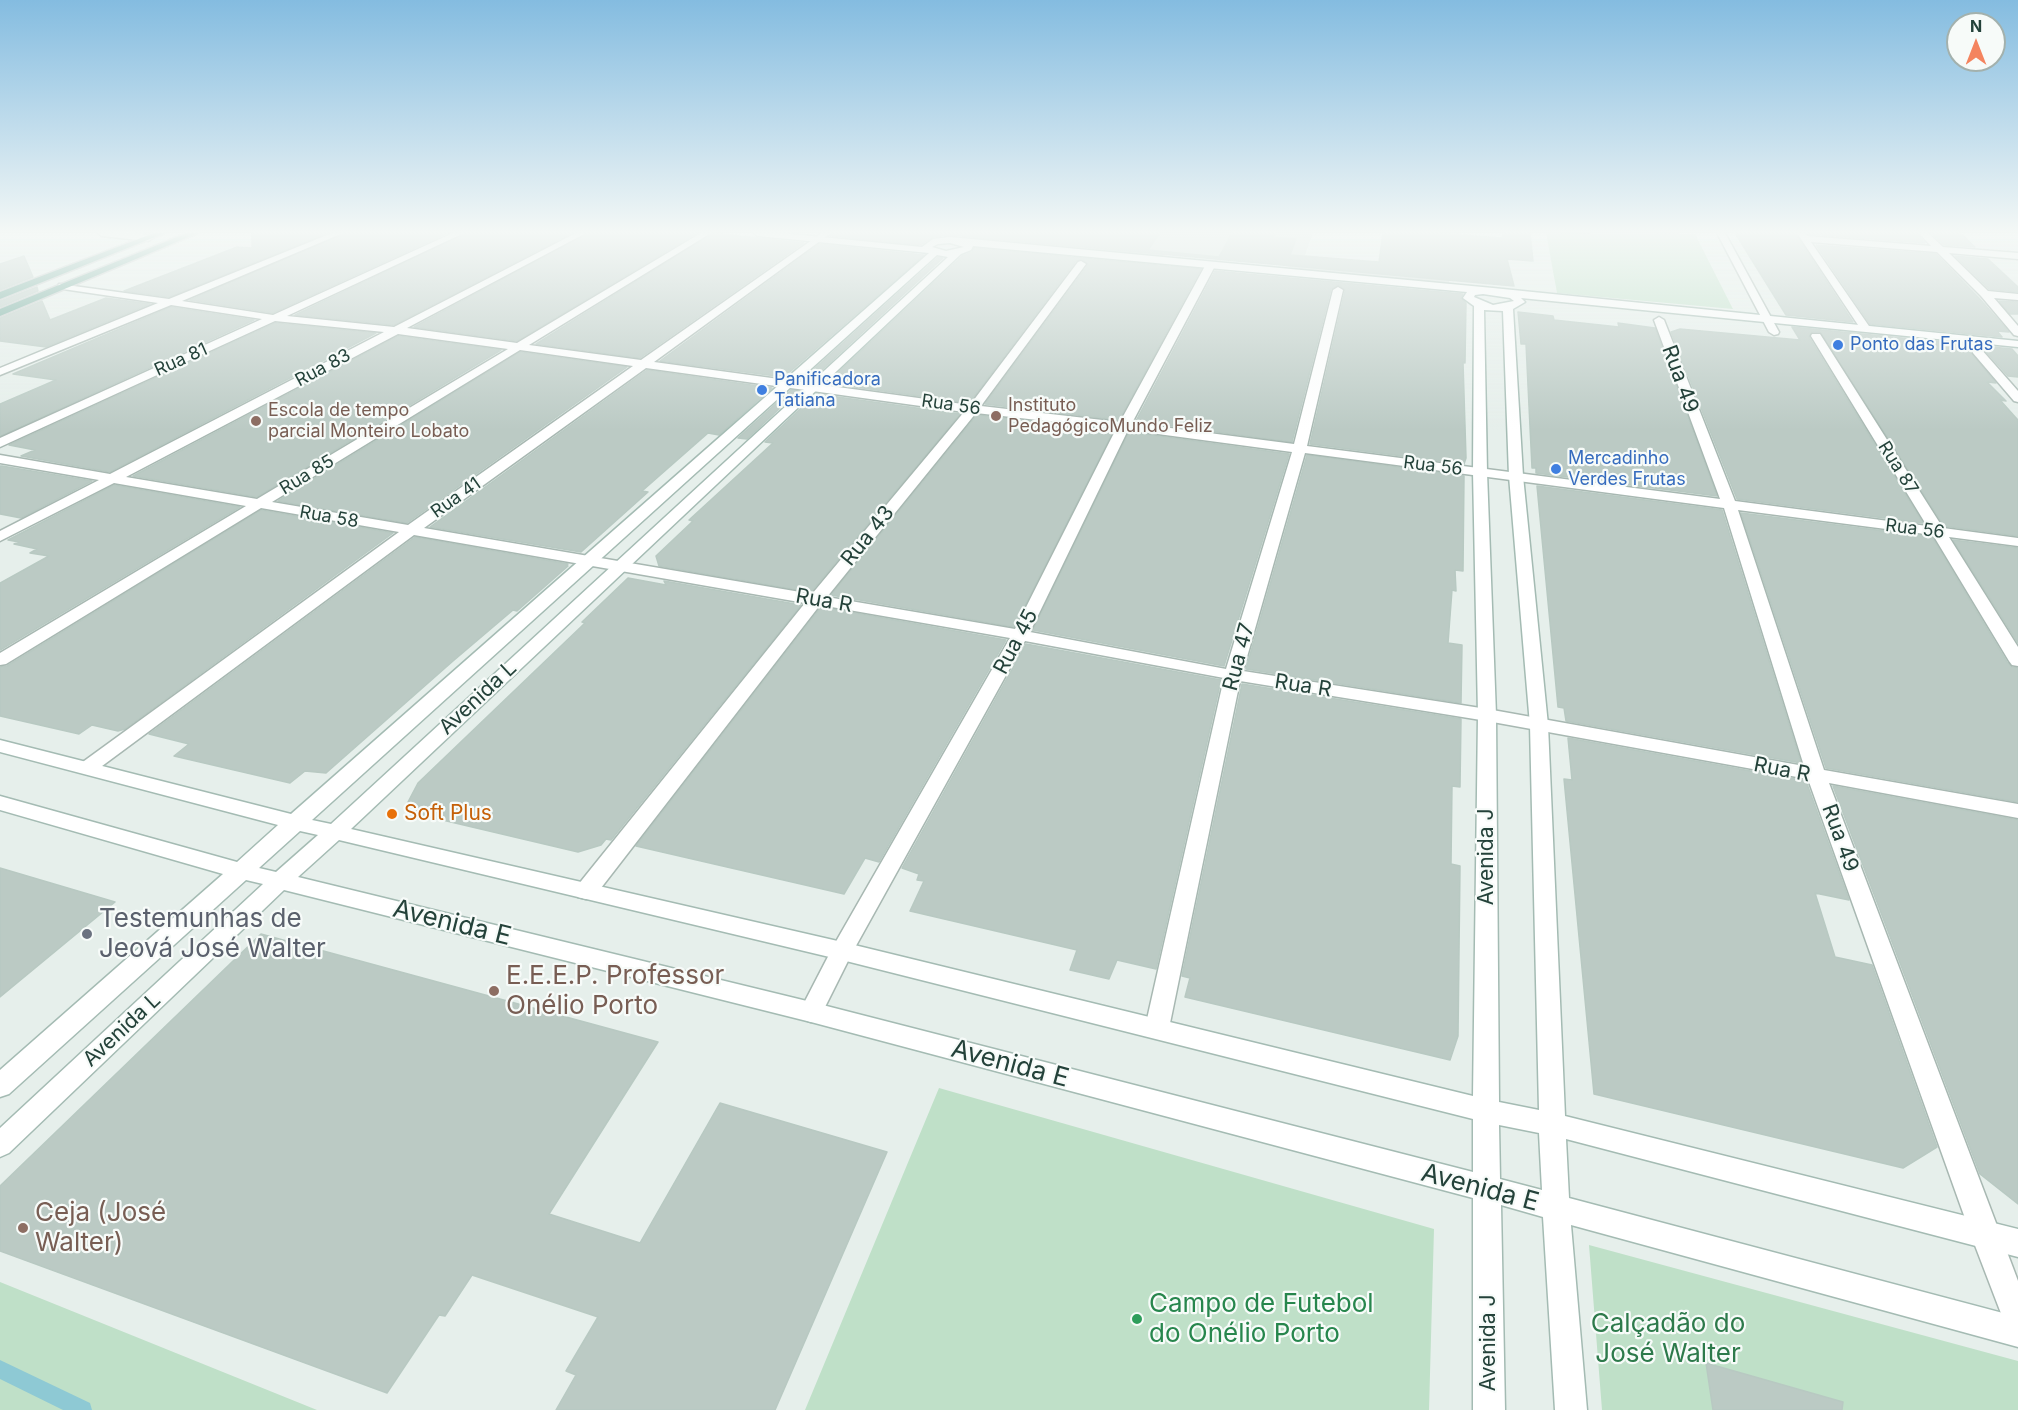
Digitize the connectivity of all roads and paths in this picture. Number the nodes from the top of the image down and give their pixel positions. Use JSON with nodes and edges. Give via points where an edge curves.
{"nodes":[{"id":1,"x":33,"y":299,"type":"edge"},
{"id":2,"x":143,"y":299,"type":"edge"},
{"id":3,"x":179,"y":299,"type":"edge"},
{"id":4,"x":317,"y":299,"type":"edge"},
{"id":5,"x":455,"y":299,"type":"edge"},
{"id":6,"x":598,"y":299,"type":"edge"},
{"id":7,"x":736,"y":299,"type":"edge"},
{"id":8,"x":880,"y":299,"type":"edge"},
{"id":9,"x":907,"y":299,"type":"edge"},
{"id":10,"x":1055,"y":299,"type":"edge"},
{"id":11,"x":1193,"y":299,"type":"edge"},
{"id":12,"x":1336,"y":299,"type":"edge"},
{"id":13,"x":1479,"y":299,"type":"junction"},
{"id":14,"x":1757,"y":299,"type":"edge"},
{"id":15,"x":1846,"y":299,"type":"edge"},
{"id":16,"x":1989,"y":299,"type":"edge"},
{"id":17,"x":1452,"y":301,"type":"dead end"},
{"id":18,"x":169,"y":303,"type":"junction"},
{"id":19,"x":1513,"y":303,"type":"junction"},
{"id":20,"x":0,"y":313,"type":"edge"},
{"id":21,"x":275,"y":318,"type":"junction"},
{"id":22,"x":1768,"y":319,"type":"junction"},
{"id":23,"x":1659,"y":320,"type":"dead end"},
{"id":24,"x":1866,"y":329,"type":"junction"},
{"id":25,"x":395,"y":330,"type":"junction"},
{"id":26,"x":1773,"y":332,"type":"dead end"},
{"id":27,"x":2018,"y":333,"type":"edge"},
{"id":28,"x":1816,"y":336,"type":"dead end"},
{"id":29,"x":1873,"y":342,"type":"dead end"},
{"id":30,"x":2018,"y":344,"type":"edge"},
{"id":31,"x":518,"y":347,"type":"junction"},
{"id":32,"x":1977,"y":351,"type":"junction"},
{"id":33,"x":2018,"y":356,"type":"edge"},
{"id":34,"x":645,"y":364,"type":"junction"},
{"id":35,"x":0,"y":372,"type":"edge"},
{"id":36,"x":791,"y":383,"type":"junction"},
{"id":37,"x":815,"y":386,"type":"junction"},
{"id":38,"x":2018,"y":398,"type":"edge"},
{"id":39,"x":973,"y":409,"type":"junction"},
{"id":40,"x":1124,"y":426,"type":"junction"},
{"id":41,"x":0,"y":443,"type":"edge"},
{"id":42,"x":1299,"y":450,"type":"junction"},
{"id":43,"x":0,"y":459,"type":"edge"},
{"id":44,"x":1480,"y":472,"type":"junction"},
{"id":45,"x":1516,"y":476,"type":"junction"},
{"id":46,"x":110,"y":479,"type":"junction"},
{"id":47,"x":258,"y":505,"type":"junction"},
{"id":48,"x":1730,"y":506,"type":"junction"},
{"id":49,"x":411,"y":531,"type":"junction"},
{"id":50,"x":1939,"y":532,"type":"junction"},
{"id":51,"x":0,"y":537,"type":"edge"},
{"id":52,"x":2018,"y":542,"type":"edge"},
{"id":53,"x":588,"y":562,"type":"junction"},
{"id":54,"x":617,"y":568,"type":"junction"},
{"id":55,"x":816,"y":600,"type":"junction"},
{"id":56,"x":1020,"y":635,"type":"junction"},
{"id":57,"x":0,"y":660,"type":"edge"},
{"id":58,"x":2018,"y":661,"type":"edge"},
{"id":59,"x":1233,"y":675,"type":"junction"},
{"id":60,"x":1487,"y":715,"type":"junction"},
{"id":61,"x":1539,"y":725,"type":"junction"},
{"id":62,"x":0,"y":746,"type":"edge"},
{"id":63,"x":87,"y":768,"type":"junction"},
{"id":64,"x":1817,"y":777,"type":"junction"},
{"id":65,"x":0,"y":803,"type":"edge"},
{"id":66,"x":2018,"y":811,"type":"edge"},
{"id":67,"x":297,"y":823,"type":"junction"},
{"id":68,"x":336,"y":831,"type":"junction"},
{"id":69,"x":241,"y":871,"type":"junction"},
{"id":70,"x":281,"y":880,"type":"junction"},
{"id":71,"x":586,"y":891,"type":"junction"},
{"id":72,"x":842,"y":951,"type":"junction"},
{"id":73,"x":811,"y":1012,"type":"junction"},
{"id":74,"x":1157,"y":1028,"type":"junction"},
{"id":75,"x":0,"y":1086,"type":"edge"},
{"id":76,"x":1486,"y":1111,"type":"junction"},
{"id":77,"x":1552,"y":1124,"type":"junction"},
{"id":78,"x":0,"y":1145,"type":"edge"},
{"id":79,"x":1488,"y":1189,"type":"junction"},
{"id":80,"x":1558,"y":1208,"type":"junction"},
{"id":81,"x":1985,"y":1235,"type":"junction"},
{"id":82,"x":2018,"y":1243,"type":"edge"},
{"id":83,"x":2018,"y":1318,"type":"edge"},
{"id":84,"x":2018,"y":1332,"type":"edge"},
{"id":85,"x":1489,"y":1410,"type":"edge"},
{"id":86,"x":1570,"y":1410,"type":"edge"}],
"edges":[{"from":1,"to":20,"type":"main road"},
{"from":2,"to":18,"type":"street","name":"Rua 56"},
{"from":3,"to":18,"type":"street"},
{"from":4,"to":21,"type":"street","name":"Rua 81"},
{"from":5,"to":25,"type":"street","name":"Rua 83"},
{"from":6,"to":31,"type":"street","name":"Rua 85"},
{"from":7,"to":34,"type":"street","name":"Rua 41"},
{"from":8,"to":36,"type":"street","name":"Avenida L"},
{"from":9,"to":37,"type":"street","name":"Avenida L"},
{"from":10,"to":39,"type":"street","name":"Rua 43"},
{"from":11,"to":40,"type":"street","name":"Rua 45"},
{"from":12,"to":42,"type":"street","name":"Rua 47"},
{"from":13,"to":17,"type":"street"},
{"from":13,"to":19,"type":"street"},
{"from":13,"to":19,"type":"street"},
{"from":13,"to":44,"type":"street","name":"Avenida J"},
{"from":14,"to":22,"type":"street"},
{"from":15,"to":24,"type":"street"},
{"from":16,"to":27,"type":"street"},
{"from":18,"to":21,"type":"street","name":"Rua 56"},
{"from":18,"to":35,"type":"street"},
{"from":19,"to":22,"type":"street"},
{"from":19,"to":45,"type":"street"},
{"from":21,"to":25,"type":"street","name":"Rua 56"},
{"from":21,"to":41,"type":"street","name":"Rua 81"},
{"from":22,"to":24,"type":"street"},
{"from":22,"to":26,"type":"street"},
{"from":23,"to":48,"type":"street","name":"Rua 49"},
{"from":24,"to":30,"type":"street"},
{"from":25,"to":31,"type":"street","name":"Rua 56"},
{"from":25,"to":46,"type":"street","name":"Rua 83"},
{"from":28,"to":50,"type":"street","name":"Rua 87"},
{"from":29,"to":32,"type":"street"},
{"from":31,"to":34,"type":"street","name":"Rua 56"},
{"from":31,"to":47,"type":"street","name":"Rua 85"},
{"from":32,"to":33,"type":"street"},
{"from":32,"to":38,"type":"street"},
{"from":34,"to":36,"type":"street","name":"Rua 56"},
{"from":34,"to":49,"type":"street","name":"Rua 41"},
{"from":36,"to":37,"type":"street","name":"Rua 56"},
{"from":36,"to":53,"type":"street","name":"Avenida L"},
{"from":37,"to":39,"type":"street","name":"Rua 56"},
{"from":37,"to":54,"type":"street","name":"Avenida L"},
{"from":39,"to":40,"type":"street","name":"Rua 56"},
{"from":39,"to":55,"type":"street","name":"Rua 43"},
{"from":40,"to":42,"type":"street","name":"Rua 56"},
{"from":40,"to":56,"type":"street","name":"Rua 45"},
{"from":42,"to":44,"type":"street","name":"Rua 56"},
{"from":42,"to":59,"type":"street","name":"Rua 47"},
{"from":43,"to":46,"type":"street","name":"Rua 58"},
{"from":44,"to":45,"type":"street","name":"Rua 56"},
{"from":44,"to":60,"type":"street","name":"Avenida J"},
{"from":45,"to":48,"type":"street","name":"Rua 56"},
{"from":45,"to":61,"type":"street"},
{"from":46,"to":47,"type":"street","name":"Rua 58"},
{"from":46,"to":51,"type":"street","name":"Rua 83"},
{"from":47,"to":49,"type":"street","name":"Rua 58"},
{"from":47,"to":57,"type":"street","name":"Rua 85"},
{"from":48,"to":50,"type":"street","name":"Rua 56"},
{"from":48,"to":64,"type":"street","name":"Rua 49"},
{"from":49,"to":53,"type":"street","name":"Rua 58"},
{"from":49,"to":63,"type":"street","name":"Rua 41"},
{"from":50,"to":52,"type":"street","name":"Rua 56"},
{"from":50,"to":58,"type":"street","name":"Rua 87"},
{"from":53,"to":54,"type":"street","name":"Rua R"},
{"from":53,"to":67,"type":"street","name":"Avenida L"},
{"from":54,"to":55,"type":"street","name":"Rua R"},
{"from":54,"to":68,"type":"street","name":"Avenida L"},
{"from":55,"to":56,"type":"street","name":"Rua R"},
{"from":55,"to":71,"type":"street","name":"Rua 43"},
{"from":56,"to":59,"type":"street","name":"Rua R"},
{"from":56,"to":72,"type":"street","name":"Rua 45"},
{"from":59,"to":60,"type":"street","name":"Rua R"},
{"from":59,"to":74,"type":"street","name":"Rua 47"},
{"from":60,"to":61,"type":"street","name":"Rua R"},
{"from":60,"to":76,"type":"street","name":"Avenida J"},
{"from":61,"to":64,"type":"street","name":"Rua R"},
{"from":61,"to":77,"type":"street"},
{"from":62,"to":63,"type":"street"},
{"from":63,"to":67,"type":"street"},
{"from":64,"to":66,"type":"street","name":"Rua R"},
{"from":64,"to":81,"type":"street","name":"Rua 49"},
{"from":65,"to":69,"type":"street","name":"Avenida E"},
{"from":67,"to":68,"type":"street"},
{"from":67,"to":69,"type":"street","name":"Avenida L"},
{"from":68,"to":70,"type":"street","name":"Avenida L"},
{"from":68,"to":71,"type":"street"},
{"from":69,"to":70,"type":"street","name":"Avenida E"},
{"from":69,"to":75,"type":"street","name":"Avenida L"},
{"from":70,"to":73,"type":"street","name":"Avenida E"},
{"from":70,"to":78,"type":"street","name":"Avenida L"},
{"from":71,"to":72,"type":"street"},
{"from":72,"to":73,"type":"street","name":"Rua 45"},
{"from":72,"to":74,"type":"street"},
{"from":73,"to":79,"type":"street","name":"Avenida E"},
{"from":74,"to":76,"type":"street"},
{"from":76,"to":77,"type":"street"},
{"from":76,"to":79,"type":"street","name":"Avenida J"},
{"from":77,"to":80,"type":"street"},
{"from":77,"to":81,"type":"street"},
{"from":79,"to":80,"type":"street","name":"Avenida E"},
{"from":79,"to":85,"type":"street","name":"Avenida J"},
{"from":80,"to":84,"type":"street","name":"Avenida E"},
{"from":80,"to":86,"type":"street"},
{"from":81,"to":82,"type":"street"},
{"from":81,"to":83,"type":"street","name":"Rua 49"}]}
